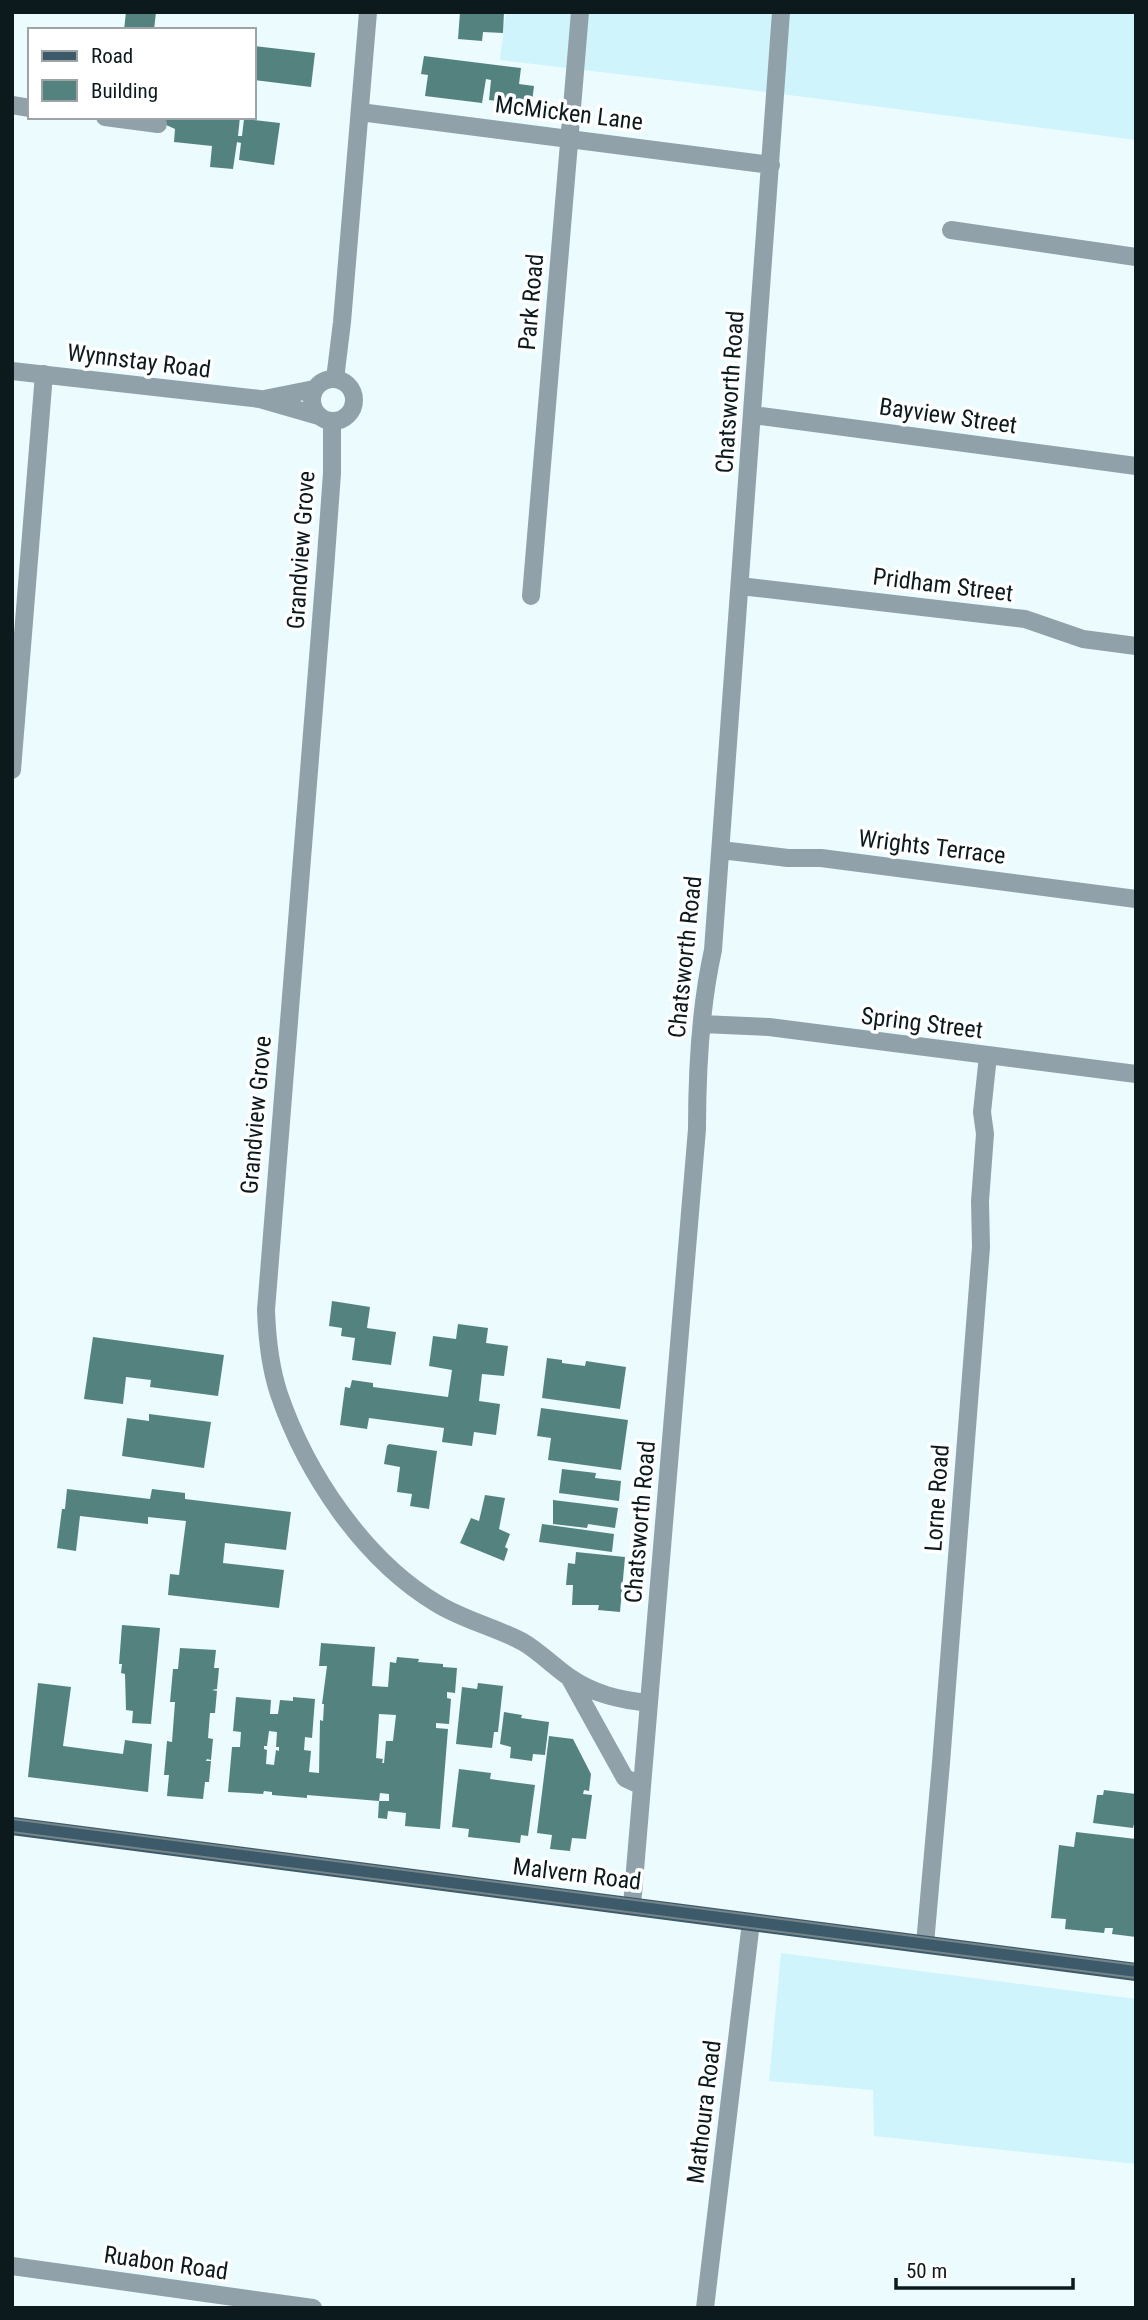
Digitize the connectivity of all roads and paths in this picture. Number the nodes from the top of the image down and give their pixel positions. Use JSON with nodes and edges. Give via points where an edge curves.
{"nodes":[{"id":1,"x":368,"y":12,"type":"edge"},
{"id":2,"x":580,"y":12,"type":"edge"},
{"id":3,"x":781,"y":12,"type":"edge"},
{"id":4,"x":360,"y":111,"type":"junction"},
{"id":5,"x":120,"y":119,"type":"edge"},
{"id":6,"x":158,"y":124,"type":"dead end"},
{"id":7,"x":569,"y":137,"type":"junction"},
{"id":8,"x":771,"y":165,"type":"junction"},
{"id":9,"x":951,"y":230,"type":"dead end"},
{"id":10,"x":1136,"y":257,"type":"edge"},
{"id":11,"x":12,"y":371,"type":"edge"},
{"id":12,"x":44,"y":374,"type":"junction"},
{"id":13,"x":335,"y":379,"type":"junction"},
{"id":14,"x":314,"y":389,"type":"junction"},
{"id":15,"x":260,"y":399,"type":"junction"},
{"id":16,"x":753,"y":415,"type":"junction"},
{"id":17,"x":325,"y":419,"type":"junction"},
{"id":18,"x":1136,"y":466,"type":"edge"},
{"id":19,"x":740,"y":586,"type":"junction"},
{"id":20,"x":531,"y":596,"type":"dead end"},
{"id":21,"x":1136,"y":646,"type":"edge"},
{"id":22,"x":12,"y":770,"type":"edge"},
{"id":23,"x":721,"y":850,"type":"junction"},
{"id":24,"x":1136,"y":899,"type":"edge"},
{"id":25,"x":702,"y":1024,"type":"junction"},
{"id":26,"x":988,"y":1056,"type":"junction"},
{"id":27,"x":1136,"y":1074,"type":"edge"},
{"id":28,"x":569,"y":1677,"type":"junction"},
{"id":29,"x":649,"y":1703,"type":"junction"},
{"id":30,"x":642,"y":1786,"type":"junction"},
{"id":31,"x":12,"y":1826,"type":"edge"},
{"id":32,"x":632,"y":1906,"type":"junction"},
{"id":33,"x":751,"y":1922,"type":"junction"},
{"id":34,"x":925,"y":1944,"type":"junction"},
{"id":35,"x":1136,"y":1972,"type":"edge"},
{"id":36,"x":12,"y":2266,"type":"edge"},
{"id":37,"x":313,"y":2308,"type":"edge"},
{"id":38,"x":705,"y":2308,"type":"edge"}],
"edges":[{"from":1,"to":4,"type":"street"},
{"from":2,"to":7,"type":"street","name":"Park Road"},
{"from":3,"to":8,"type":"street","name":"Chatsworth Road"},
{"from":4,"to":7,"type":"street","name":"McMicken Lane"},
{"from":4,"to":13,"type":"street"},
{"from":5,"to":6,"type":"street"},
{"from":7,"to":8,"type":"street","name":"McMicken Lane"},
{"from":7,"to":20,"type":"street","name":"Park Road"},
{"from":8,"to":16,"type":"street","name":"Chatsworth Road"},
{"from":9,"to":10,"type":"street"},
{"from":11,"to":12,"type":"street","name":"Wynnstay Road"},
{"from":12,"to":15,"type":"street","name":"Wynnstay Road"},
{"from":12,"to":22,"type":"street"},
{"from":13,"to":14,"type":"street"},
{"from":13,"to":17,"type":"street","via":[[348,384],[354,405],[346,417]]},
{"from":14,"to":15,"type":"street","name":"Wynnstay Road"},
{"from":14,"to":17,"type":"street","via":[[312,403]]},
{"from":15,"to":17,"type":"street","name":"Wynnstay Road"},
{"from":16,"to":18,"type":"street","name":"Bayview Street"},
{"from":16,"to":19,"type":"street","name":"Chatsworth Road"},
{"from":17,"to":28,"type":"street","name":"Grandview Grove","via":[[332,473],[266,1310],[271,1364],[313,1469],[376,1553],[436,1604],[522,1642]]},
{"from":19,"to":21,"type":"street","name":"Pridham Street","via":[[1025,619],[1083,639]]},
{"from":19,"to":23,"type":"street","name":"Chatsworth Road"},
{"from":23,"to":24,"type":"street","name":"Wrights Terrace","via":[[821,858]]},
{"from":23,"to":25,"type":"street","name":"Chatsworth Road"},
{"from":25,"to":26,"type":"street","name":"Spring Street","via":[[769,1027]]},
{"from":25,"to":29,"type":"street","name":"Chatsworth Road"},
{"from":26,"to":27,"type":"street","name":"Spring Street"},
{"from":26,"to":34,"type":"street","name":"Lorne Road","via":[[982,1112],[981,1247]]},
{"from":28,"to":29,"type":"street","name":"Grandview Grove","via":[[610,1697]]},
{"from":28,"to":30,"type":"street","name":"Grandview Grove","via":[[625,1778]]},
{"from":29,"to":30,"type":"street","name":"Chatsworth Road"},
{"from":30,"to":32,"type":"street","name":"Chatsworth Road"},
{"from":31,"to":32,"type":"main road","name":"Malvern Road"},
{"from":32,"to":33,"type":"main road","name":"Malvern Road"},
{"from":33,"to":34,"type":"main road","name":"Malvern Road"},
{"from":33,"to":38,"type":"street","name":"Mathoura Road"},
{"from":34,"to":35,"type":"main road","name":"Malvern Road"},
{"from":36,"to":37,"type":"street","name":"Ruabon Road"}]}
